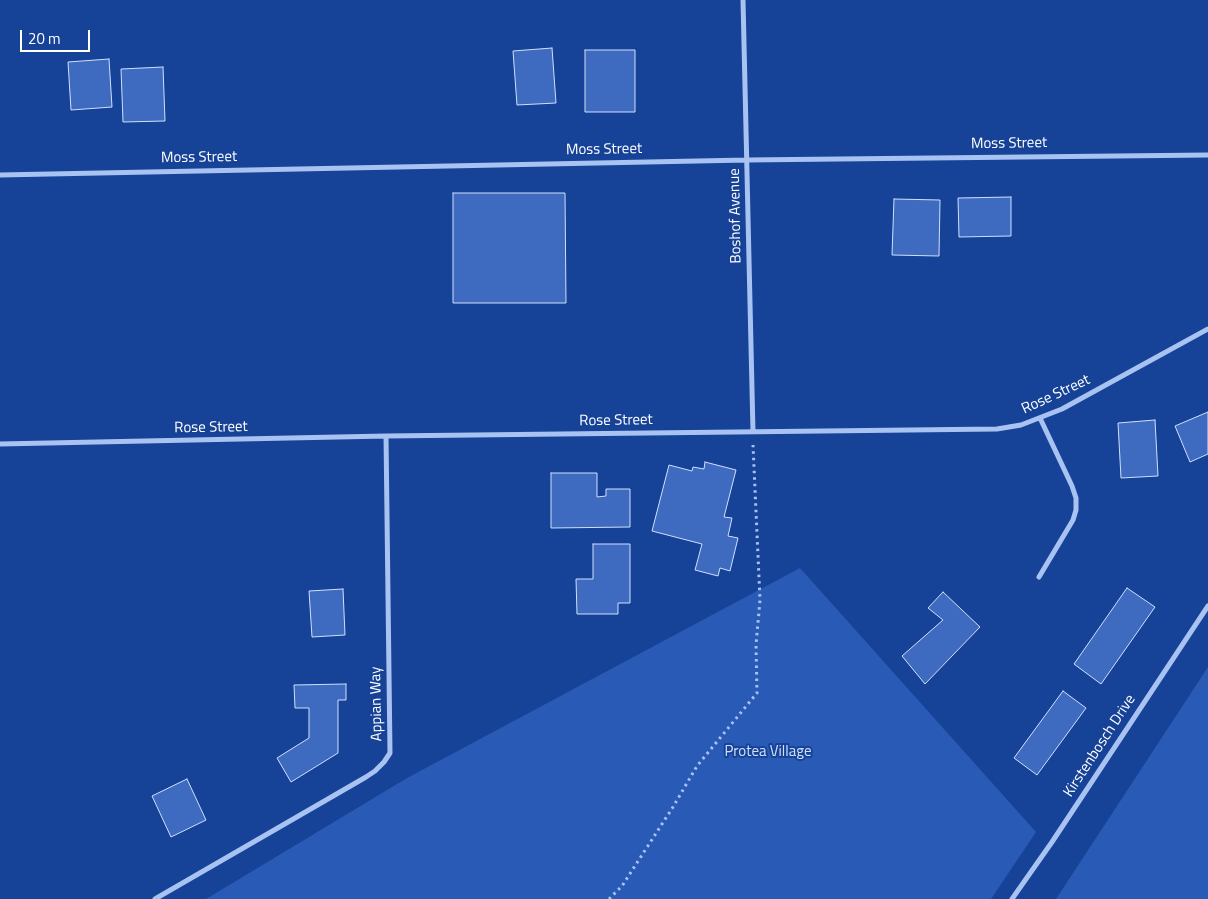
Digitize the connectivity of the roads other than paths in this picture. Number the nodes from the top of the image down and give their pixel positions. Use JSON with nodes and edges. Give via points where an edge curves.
{"nodes":[{"id":1,"x":744,"y":0,"type":"edge"},
{"id":2,"x":1208,"y":155,"type":"edge"},
{"id":3,"x":747,"y":160,"type":"junction"},
{"id":4,"x":0,"y":175,"type":"edge"},
{"id":5,"x":1208,"y":329,"type":"edge"},
{"id":6,"x":1040,"y":418,"type":"junction"},
{"id":7,"x":753,"y":432,"type":"junction"},
{"id":8,"x":386,"y":436,"type":"junction"},
{"id":9,"x":0,"y":444,"type":"edge"},
{"id":10,"x":1039,"y":577,"type":"dead end"},
{"id":11,"x":1208,"y":606,"type":"edge"},
{"id":12,"x":155,"y":899,"type":"edge"},
{"id":13,"x":1012,"y":899,"type":"edge"}],
"edges":[{"from":1,"to":3,"type":"street","name":"Boshof Avenue"},
{"from":2,"to":3,"type":"street","name":"Moss Street"},
{"from":3,"to":4,"type":"street","name":"Moss Street"},
{"from":3,"to":7,"type":"street","name":"Boshof Avenue"},
{"from":5,"to":6,"type":"street","name":"Rose Street"},
{"from":6,"to":7,"type":"street","name":"Rose Street","via":[[997,429]]},
{"from":6,"to":10,"type":"street","via":[[1072,486],[1076,510]]},
{"from":7,"to":8,"type":"street","name":"Rose Street"},
{"from":8,"to":9,"type":"street","name":"Rose Street"},
{"from":8,"to":12,"type":"street","name":"Appian Way","via":[[390,753],[366,777]]},
{"from":11,"to":13,"type":"street","name":"Kirstenbosch Drive"}]}
